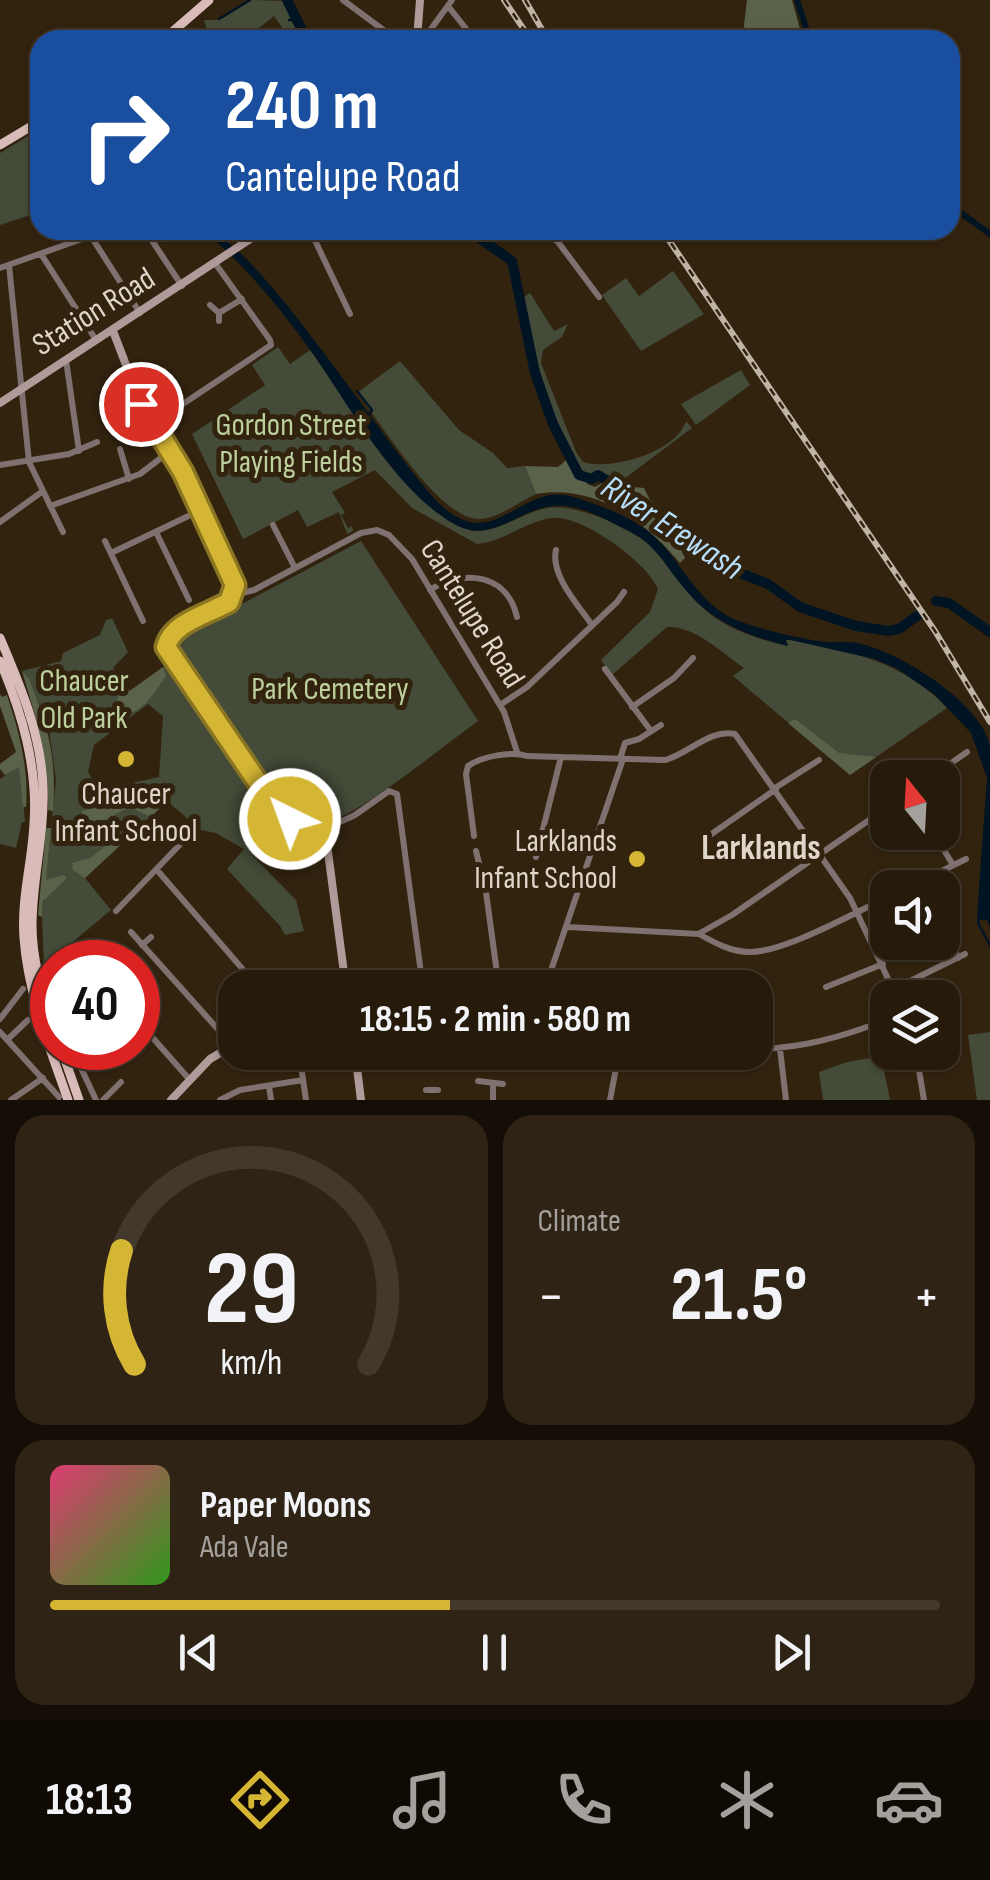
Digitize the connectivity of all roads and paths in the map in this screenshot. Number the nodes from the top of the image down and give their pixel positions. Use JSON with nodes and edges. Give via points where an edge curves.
{"nodes":[{"id":1,"x":343,"y":0,"type":"edge"},
{"id":2,"x":420,"y":0,"type":"edge"},
{"id":3,"x":208,"y":1,"type":"edge"},
{"id":4,"x":450,"y":3,"type":"edge"},
{"id":5,"x":175,"y":30,"type":"edge"},
{"id":6,"x":384,"y":30,"type":"edge"},
{"id":7,"x":419,"y":30,"type":"edge"},
{"id":8,"x":426,"y":30,"type":"edge"},
{"id":9,"x":468,"y":30,"type":"edge"},
{"id":10,"x":30,"y":128,"type":"edge"},
{"id":11,"x":0,"y":145,"type":"edge"},
{"id":12,"x":72,"y":240,"type":"edge"},
{"id":13,"x":93,"y":240,"type":"edge"},
{"id":14,"x":152,"y":240,"type":"edge"},
{"id":15,"x":250,"y":240,"type":"edge"},
{"id":16,"x":315,"y":240,"type":"edge"},
{"id":17,"x":557,"y":240,"type":"edge"},
{"id":18,"x":41,"y":254,"type":"junction"},
{"id":19,"x":220,"y":260,"type":"junction"},
{"id":20,"x":4,"y":267,"type":"edge"},
{"id":21,"x":182,"y":286,"type":"junction"},
{"id":22,"x":341,"y":294,"type":"junction"},
{"id":23,"x":599,"y":297,"type":"dead end"},
{"id":24,"x":242,"y":299,"type":"junction"},
{"id":25,"x":328,"y":300,"type":"dead end"},
{"id":26,"x":210,"y":304,"type":"dead end"},
{"id":27,"x":140,"y":313,"type":"junction"},
{"id":28,"x":350,"y":314,"type":"dead end"},
{"id":29,"x":113,"y":331,"type":"junction"},
{"id":30,"x":96,"y":340,"type":"junction"},
{"id":31,"x":66,"y":360,"type":"junction"},
{"id":32,"x":20,"y":388,"type":"junction"},
{"id":33,"x":0,"y":403,"type":"edge"},
{"id":34,"x":153,"y":424,"type":"junction"},
{"id":35,"x":97,"y":442,"type":"dead end"},
{"id":36,"x":120,"y":448,"type":"dead end"},
{"id":37,"x":78,"y":450,"type":"junction"},
{"id":38,"x":170,"y":450,"type":"junction"},
{"id":39,"x":28,"y":462,"type":"junction"},
{"id":40,"x":0,"y":465,"type":"edge"},
{"id":41,"x":129,"y":479,"type":"junction"},
{"id":42,"x":43,"y":491,"type":"junction"},
{"id":43,"x":50,"y":506,"type":"junction"},
{"id":44,"x":201,"y":510,"type":"junction"},
{"id":45,"x":0,"y":522,"type":"edge"},
{"id":46,"x":272,"y":525,"type":"dead end"},
{"id":47,"x":63,"y":532,"type":"dead end"},
{"id":48,"x":156,"y":532,"type":"junction"},
{"id":49,"x":105,"y":541,"type":"dead end"},
{"id":50,"x":556,"y":550,"type":"dead end"},
{"id":51,"x":111,"y":553,"type":"junction"},
{"id":52,"x":295,"y":568,"type":"junction"},
{"id":53,"x":430,"y":590,"type":"junction"},
{"id":54,"x":624,"y":592,"type":"dead end"},
{"id":55,"x":234,"y":595,"type":"junction"},
{"id":56,"x":189,"y":600,"type":"dead end"},
{"id":57,"x":517,"y":617,"type":"dead end"},
{"id":58,"x":142,"y":621,"type":"dead end"},
{"id":59,"x":592,"y":626,"type":"junction"},
{"id":60,"x":0,"y":638,"type":"edge"},
{"id":61,"x":694,"y":658,"type":"dead end"},
{"id":62,"x":0,"y":661,"type":"edge"},
{"id":63,"x":605,"y":669,"type":"dead end"},
{"id":64,"x":611,"y":680,"type":"junction"},
{"id":65,"x":600,"y":686,"type":"dead end"},
{"id":66,"x":500,"y":706,"type":"junction"},
{"id":67,"x":632,"y":707,"type":"junction"},
{"id":68,"x":661,"y":725,"type":"dead end"},
{"id":69,"x":652,"y":731,"type":"junction"},
{"id":70,"x":517,"y":752,"type":"junction"},
{"id":71,"x":967,"y":752,"type":"dead end"},
{"id":72,"x":561,"y":757,"type":"junction"},
{"id":73,"x":621,"y":759,"type":"junction"},
{"id":74,"x":818,"y":759,"type":"dead end"},
{"id":75,"x":950,"y":760,"type":"edge"},
{"id":76,"x":775,"y":789,"type":"junction"},
{"id":77,"x":870,"y":819,"type":"edge"},
{"id":78,"x":320,"y":831,"type":"junction"},
{"id":79,"x":194,"y":832,"type":"dead end"},
{"id":80,"x":474,"y":836,"type":"dead end"},
{"id":81,"x":702,"y":840,"type":"dead end"},
{"id":82,"x":944,"y":850,"type":"edge"},
{"id":83,"x":476,"y":851,"type":"dead end"},
{"id":84,"x":820,"y":854,"type":"junction"},
{"id":85,"x":536,"y":857,"type":"dead end"},
{"id":86,"x":489,"y":858,"type":"dead end"},
{"id":87,"x":479,"y":860,"type":"junction"},
{"id":88,"x":966,"y":860,"type":"dead end"},
{"id":89,"x":953,"y":865,"type":"junction"},
{"id":90,"x":157,"y":870,"type":"junction"},
{"id":91,"x":943,"y":870,"type":"edge"},
{"id":92,"x":870,"y":905,"type":"edge"},
{"id":93,"x":121,"y":909,"type":"dead end"},
{"id":94,"x":858,"y":911,"type":"junction"},
{"id":95,"x":568,"y":927,"type":"junction"},
{"id":96,"x":131,"y":932,"type":"dead end"},
{"id":97,"x":699,"y":934,"type":"junction"},
{"id":98,"x":151,"y":937,"type":"dead end"},
{"id":99,"x":34,"y":940,"type":"edge"},
{"id":100,"x":137,"y":940,"type":"edge"},
{"id":101,"x":148,"y":940,"type":"edge"},
{"id":102,"x":954,"y":960,"type":"edge"},
{"id":103,"x":882,"y":964,"type":"junction"},
{"id":104,"x":160,"y":965,"type":"edge"},
{"id":105,"x":243,"y":970,"type":"edge"},
{"id":106,"x":344,"y":970,"type":"edge"},
{"id":107,"x":421,"y":970,"type":"edge"},
{"id":108,"x":496,"y":970,"type":"edge"},
{"id":109,"x":552,"y":970,"type":"edge"},
{"id":110,"x":890,"y":980,"type":"edge"},
{"id":111,"x":911,"y":980,"type":"edge"},
{"id":112,"x":830,"y":983,"type":"dead end"},
{"id":113,"x":23,"y":989,"type":"dead end"},
{"id":114,"x":0,"y":1019,"type":"edge"},
{"id":115,"x":28,"y":1020,"type":"dead end"},
{"id":116,"x":870,"y":1026,"type":"edge"},
{"id":117,"x":218,"y":1027,"type":"edge"},
{"id":118,"x":0,"y":1032,"type":"edge"},
{"id":119,"x":7,"y":1040,"type":"junction"},
{"id":120,"x":160,"y":1046,"type":"edge"},
{"id":121,"x":773,"y":1048,"type":"edge"},
{"id":122,"x":780,"y":1048,"type":"junction"},
{"id":123,"x":218,"y":1054,"type":"edge"},
{"id":124,"x":68,"y":1070,"type":"edge"},
{"id":125,"x":80,"y":1070,"type":"edge"},
{"id":126,"x":302,"y":1070,"type":"edge"},
{"id":127,"x":356,"y":1070,"type":"edge"},
{"id":128,"x":615,"y":1070,"type":"edge"},
{"id":129,"x":919,"y":1070,"type":"edge"},
{"id":130,"x":45,"y":1078,"type":"junction"},
{"id":131,"x":189,"y":1079,"type":"junction"},
{"id":132,"x":303,"y":1080,"type":"junction"},
{"id":133,"x":478,"y":1081,"type":"dead end"},
{"id":134,"x":121,"y":1082,"type":"dead end"},
{"id":135,"x":493,"y":1083,"type":"junction"},
{"id":136,"x":503,"y":1084,"type":"dead end"},
{"id":137,"x":270,"y":1086,"type":"junction"},
{"id":138,"x":432,"y":1090,"type":"dead end"},
{"id":139,"x":63,"y":1099,"type":"edge"},
{"id":140,"x":10,"y":1100,"type":"edge"},
{"id":141,"x":79,"y":1100,"type":"edge"},
{"id":142,"x":100,"y":1100,"type":"edge"},
{"id":143,"x":171,"y":1100,"type":"edge"},
{"id":144,"x":220,"y":1100,"type":"edge"},
{"id":145,"x":272,"y":1100,"type":"edge"},
{"id":146,"x":306,"y":1100,"type":"edge"},
{"id":147,"x":360,"y":1100,"type":"edge"},
{"id":148,"x":433,"y":1100,"type":"edge"},
{"id":149,"x":493,"y":1100,"type":"edge"},
{"id":150,"x":610,"y":1100,"type":"edge"},
{"id":151,"x":786,"y":1100,"type":"edge"},
{"id":152,"x":924,"y":1100,"type":"edge"}],
"edges":[{"from":1,"to":6,"type":"street"},
{"from":2,"to":7,"type":"street"},
{"from":3,"to":5,"type":"main road"},
{"from":4,"to":8,"type":"street"},
{"from":4,"to":9,"type":"street"},
{"from":10,"to":11,"type":"main road"},
{"from":12,"to":18,"type":"street"},
{"from":13,"to":27,"type":"street"},
{"from":14,"to":21,"type":"street"},
{"from":15,"to":19,"type":"street","name":"Station Road"},
{"from":16,"to":22,"type":"street"},
{"from":17,"to":23,"type":"street"},
{"from":18,"to":20,"type":"street"},
{"from":18,"to":30,"type":"street"},
{"from":19,"to":21,"type":"street","name":"Station Road"},
{"from":19,"to":24,"type":"street"},
{"from":20,"to":32,"type":"street"},
{"from":21,"to":27,"type":"street","name":"Station Road"},
{"from":22,"to":25,"type":"street"},
{"from":22,"to":28,"type":"street"},
{"from":24,"to":26,"type":"street","via":[[219,317]]},
{"from":24,"to":34,"type":"street","via":[[272,343]]},
{"from":27,"to":29,"type":"street","name":"Station Road"},
{"from":29,"to":30,"type":"street","name":"Station Road"},
{"from":29,"to":34,"type":"street"},
{"from":30,"to":31,"type":"street","name":"Station Road"},
{"from":31,"to":32,"type":"street","name":"Station Road"},
{"from":31,"to":37,"type":"street"},
{"from":32,"to":33,"type":"street","name":"Station Road"},
{"from":32,"to":39,"type":"street"},
{"from":34,"to":38,"type":"street"},
{"from":35,"to":37,"type":"street"},
{"from":36,"to":41,"type":"street"},
{"from":37,"to":39,"type":"street"},
{"from":38,"to":41,"type":"street"},
{"from":38,"to":44,"type":"street"},
{"from":39,"to":40,"type":"street"},
{"from":39,"to":42,"type":"street"},
{"from":41,"to":43,"type":"street"},
{"from":42,"to":43,"type":"street"},
{"from":42,"to":45,"type":"street"},
{"from":43,"to":47,"type":"street"},
{"from":44,"to":48,"type":"street"},
{"from":44,"to":55,"type":"street","via":[[234,581]]},
{"from":46,"to":52,"type":"street"},
{"from":48,"to":51,"type":"street"},
{"from":48,"to":56,"type":"street"},
{"from":49,"to":51,"type":"street"},
{"from":50,"to":59,"type":"street","via":[[562,579]]},
{"from":51,"to":58,"type":"street"},
{"from":52,"to":53,"type":"street","name":"Cantelupe Road","via":[[377,530],[401,546]]},
{"from":52,"to":55,"type":"street","name":"Cantelupe Road"},
{"from":53,"to":57,"type":"street","via":[[453,578],[485,579],[504,590]]},
{"from":53,"to":66,"type":"street","name":"Cantelupe Road"},
{"from":54,"to":59,"type":"street"},
{"from":55,"to":78,"type":"street","name":"Cantelupe Road","via":[[178,628],[166,647],[272,803]]},
{"from":59,"to":66,"type":"street"},
{"from":60,"to":99,"type":"main road","via":[[31,720],[42,772]]},
{"from":61,"to":67,"type":"street"},
{"from":62,"to":139,"type":"main road","via":[[34,778],[23,922],[28,972]]},
{"from":63,"to":64,"type":"street"},
{"from":64,"to":65,"type":"street"},
{"from":64,"to":67,"type":"street"},
{"from":66,"to":70,"type":"street","name":"Cantelupe Road"},
{"from":67,"to":69,"type":"street"},
{"from":68,"to":69,"type":"street"},
{"from":69,"to":73,"type":"street","via":[[625,743]]},
{"from":70,"to":72,"type":"street"},
{"from":70,"to":80,"type":"street","via":[[468,766],[468,825]]},
{"from":71,"to":75,"type":"street"},
{"from":72,"to":73,"type":"street"},
{"from":72,"to":85,"type":"street"},
{"from":73,"to":76,"type":"street","via":[[670,759],[728,732],[740,738]]},
{"from":73,"to":95,"type":"street"},
{"from":74,"to":76,"type":"street"},
{"from":76,"to":81,"type":"street"},
{"from":76,"to":84,"type":"street"},
{"from":77,"to":84,"type":"street"},
{"from":78,"to":106,"type":"street","via":[[327,840]]},
{"from":78,"to":107,"type":"street","via":[[394,790]]},
{"from":79,"to":90,"type":"street"},
{"from":82,"to":89,"type":"street"},
{"from":83,"to":87,"type":"street"},
{"from":84,"to":94,"type":"street"},
{"from":84,"to":97,"type":"street"},
{"from":86,"to":87,"type":"street"},
{"from":87,"to":108,"type":"street"},
{"from":88,"to":89,"type":"street"},
{"from":89,"to":91,"type":"street"},
{"from":90,"to":93,"type":"street"},
{"from":90,"to":105,"type":"street"},
{"from":92,"to":94,"type":"street"},
{"from":94,"to":97,"type":"street","via":[[752,952]]},
{"from":94,"to":103,"type":"street"},
{"from":95,"to":97,"type":"street"},
{"from":95,"to":109,"type":"street"},
{"from":96,"to":100,"type":"street"},
{"from":98,"to":101,"type":"street"},
{"from":102,"to":111,"type":"street"},
{"from":103,"to":110,"type":"street"},
{"from":103,"to":112,"type":"street"},
{"from":104,"to":117,"type":"street"},
{"from":113,"to":114,"type":"street"},
{"from":115,"to":119,"type":"street"},
{"from":116,"to":122,"type":"street"},
{"from":118,"to":119,"type":"street"},
{"from":119,"to":130,"type":"street"},
{"from":120,"to":131,"type":"street"},
{"from":121,"to":122,"type":"street"},
{"from":122,"to":151,"type":"street"},
{"from":123,"to":131,"type":"street"},
{"from":124,"to":141,"type":"main road"},
{"from":125,"to":142,"type":"street"},
{"from":126,"to":132,"type":"street"},
{"from":127,"to":147,"type":"street"},
{"from":128,"to":150,"type":"street"},
{"from":129,"to":152,"type":"street"},
{"from":130,"to":139,"type":"street"},
{"from":130,"to":140,"type":"street"},
{"from":131,"to":143,"type":"street"},
{"from":132,"to":137,"type":"street"},
{"from":132,"to":146,"type":"street"},
{"from":133,"to":135,"type":"street"},
{"from":134,"to":142,"type":"street"},
{"from":135,"to":136,"type":"street"},
{"from":135,"to":149,"type":"street"},
{"from":137,"to":144,"type":"street"},
{"from":137,"to":145,"type":"street"},
{"from":138,"to":148,"type":"street"}]}
